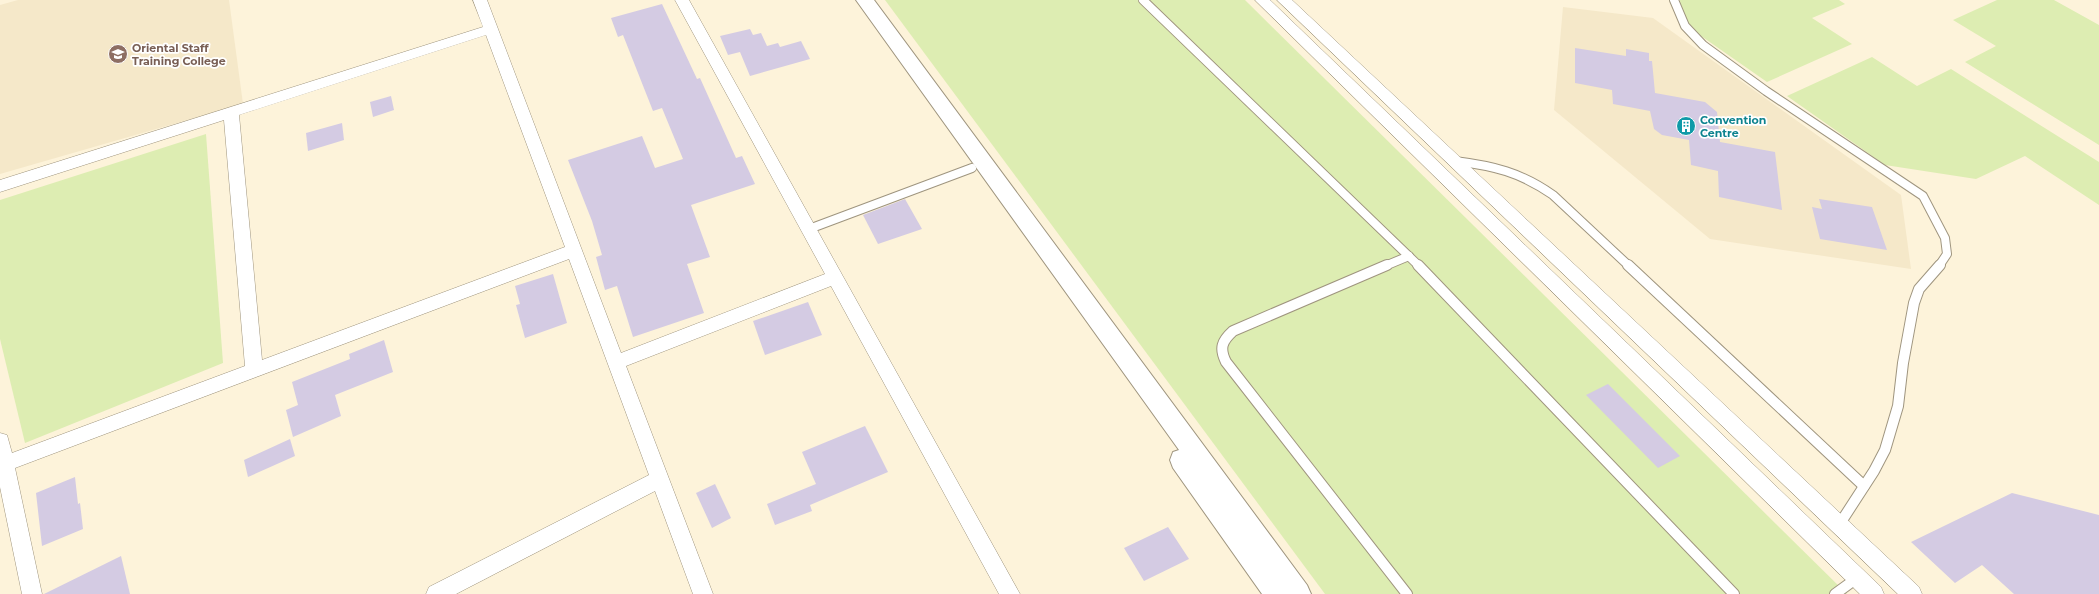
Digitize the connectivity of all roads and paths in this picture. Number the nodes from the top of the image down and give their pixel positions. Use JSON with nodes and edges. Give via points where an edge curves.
{"nodes":[{"id":1,"x":480,"y":0,"type":"edge"},
{"id":2,"x":682,"y":0,"type":"edge"},
{"id":3,"x":851,"y":0,"type":"edge"},
{"id":4,"x":865,"y":0,"type":"edge"},
{"id":5,"x":1143,"y":0,"type":"edge"},
{"id":6,"x":1262,"y":0,"type":"edge"},
{"id":7,"x":1284,"y":0,"type":"edge"},
{"id":8,"x":1674,"y":0,"type":"edge"},
{"id":9,"x":491,"y":29,"type":"junction"},
{"id":10,"x":231,"y":112,"type":"junction"},
{"id":11,"x":1455,"y":162,"type":"junction"},
{"id":12,"x":972,"y":168,"type":"junction"},
{"id":13,"x":0,"y":186,"type":"edge"},
{"id":14,"x":809,"y":229,"type":"junction"},
{"id":15,"x":574,"y":250,"type":"junction"},
{"id":16,"x":1409,"y":256,"type":"junction"},
{"id":17,"x":835,"y":277,"type":"junction"},
{"id":18,"x":616,"y":363,"type":"junction"},
{"id":19,"x":254,"y":370,"type":"junction"},
{"id":20,"x":0,"y":441,"type":"edge"},
{"id":21,"x":5,"y":464,"type":"junction"},
{"id":22,"x":659,"y":478,"type":"junction"},
{"id":23,"x":1864,"y":486,"type":"junction"},
{"id":24,"x":1839,"y":525,"type":"junction"},
{"id":25,"x":1857,"y":578,"type":"junction"},
{"id":26,"x":32,"y":594,"type":"edge"},
{"id":27,"x":436,"y":594,"type":"edge"},
{"id":28,"x":703,"y":594,"type":"edge"},
{"id":29,"x":1010,"y":594,"type":"edge"},
{"id":30,"x":1278,"y":594,"type":"edge"},
{"id":31,"x":1298,"y":594,"type":"edge"},
{"id":32,"x":1407,"y":594,"type":"edge"},
{"id":33,"x":1734,"y":594,"type":"edge"},
{"id":34,"x":1835,"y":594,"type":"edge"},
{"id":35,"x":1874,"y":594,"type":"edge"},
{"id":36,"x":1912,"y":594,"type":"edge"}],
"edges":[{"from":1,"to":9,"type":"street"},
{"from":2,"to":14,"type":"street"},
{"from":3,"to":12,"type":"street"},
{"from":4,"to":31,"type":"street"},
{"from":5,"to":16,"type":"lane"},
{"from":6,"to":25,"type":"street"},
{"from":7,"to":11,"type":"street"},
{"from":8,"to":23,"type":"lane","via":[[1685,26],[1703,45],[1766,91],[1924,196],[1945,238],[1947,254],[1919,289],[1914,303],[1898,406],[1885,450]]},
{"from":9,"to":10,"type":"street"},
{"from":9,"to":15,"type":"street"},
{"from":10,"to":13,"type":"street"},
{"from":10,"to":19,"type":"street"},
{"from":11,"to":23,"type":"lane","via":[[1512,171],[1553,195]]},
{"from":11,"to":24,"type":"street"},
{"from":12,"to":14,"type":"lane"},
{"from":12,"to":30,"type":"street"},
{"from":14,"to":17,"type":"street"},
{"from":15,"to":18,"type":"street"},
{"from":15,"to":19,"type":"street"},
{"from":16,"to":32,"type":"lane","via":[[1233,331],[1222,340],[1220,351]]},
{"from":16,"to":33,"type":"lane"},
{"from":17,"to":18,"type":"street"},
{"from":17,"to":29,"type":"street"},
{"from":18,"to":22,"type":"street"},
{"from":19,"to":21,"type":"street"},
{"from":20,"to":21,"type":"street"},
{"from":21,"to":26,"type":"street"},
{"from":22,"to":27,"type":"street"},
{"from":22,"to":28,"type":"street"},
{"from":23,"to":24,"type":"lane"},
{"from":24,"to":36,"type":"street"},
{"from":25,"to":34,"type":"lane"},
{"from":25,"to":35,"type":"street"}]}
